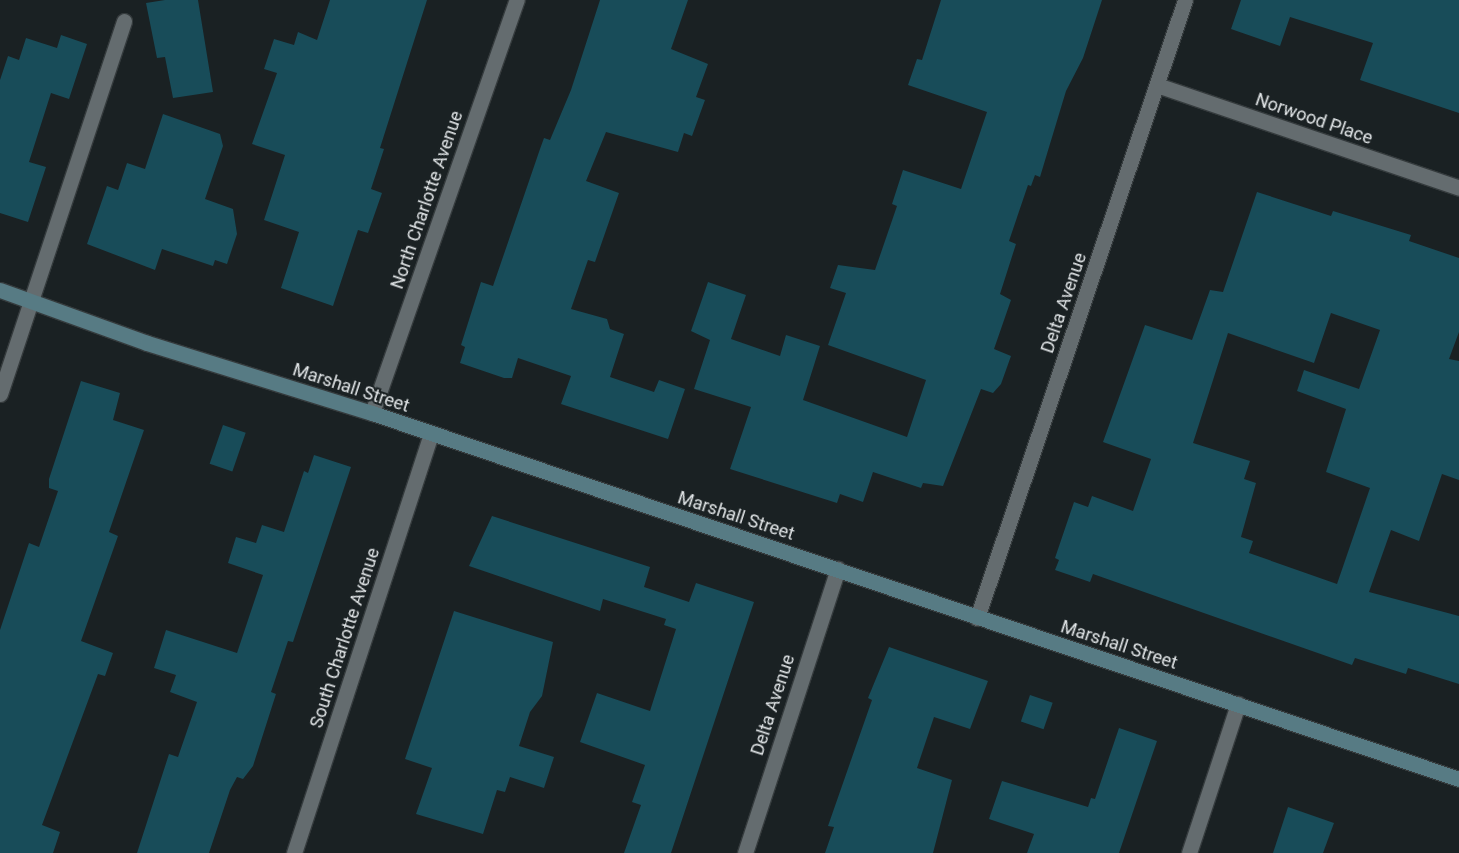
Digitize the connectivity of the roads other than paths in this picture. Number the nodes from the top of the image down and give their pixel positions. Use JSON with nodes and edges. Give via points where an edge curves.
{"nodes":[{"id":1,"x":517,"y":0,"type":"edge"},
{"id":2,"x":1185,"y":0,"type":"edge"},
{"id":3,"x":124,"y":21,"type":"dead end"},
{"id":4,"x":1157,"y":85,"type":"junction"},
{"id":5,"x":1459,"y":188,"type":"edge"},
{"id":6,"x":0,"y":290,"type":"edge"},
{"id":7,"x":30,"y":300,"type":"junction"},
{"id":8,"x":0,"y":394,"type":"edge"},
{"id":9,"x":372,"y":413,"type":"junction"},
{"id":10,"x":431,"y":434,"type":"junction"},
{"id":11,"x":838,"y":569,"type":"junction"},
{"id":12,"x":977,"y":618,"type":"junction"},
{"id":13,"x":1238,"y":704,"type":"junction"},
{"id":14,"x":1459,"y":779,"type":"edge"},
{"id":15,"x":294,"y":853,"type":"edge"},
{"id":16,"x":745,"y":853,"type":"edge"},
{"id":17,"x":1189,"y":853,"type":"edge"}],
"edges":[{"from":1,"to":9,"type":"street","name":"North Charlotte Avenue"},
{"from":2,"to":4,"type":"street","name":"Delta Avenue"},
{"from":3,"to":7,"type":"street"},
{"from":4,"to":5,"type":"street","name":"Norwood Place"},
{"from":4,"to":12,"type":"street","name":"Delta Avenue"},
{"from":6,"to":7,"type":"street","name":"Marshall Street"},
{"from":7,"to":8,"type":"street"},
{"from":7,"to":9,"type":"street","name":"Marshall Street","via":[[147,343]]},
{"from":9,"to":10,"type":"street","name":"Marshall Street"},
{"from":10,"to":11,"type":"street","name":"Marshall Street"},
{"from":10,"to":15,"type":"street","name":"South Charlotte Avenue"},
{"from":11,"to":12,"type":"street","name":"Marshall Street"},
{"from":11,"to":16,"type":"street","name":"Delta Avenue"},
{"from":12,"to":13,"type":"street","name":"Marshall Street"},
{"from":13,"to":14,"type":"street","name":"Marshall Street"},
{"from":13,"to":17,"type":"street"}]}
